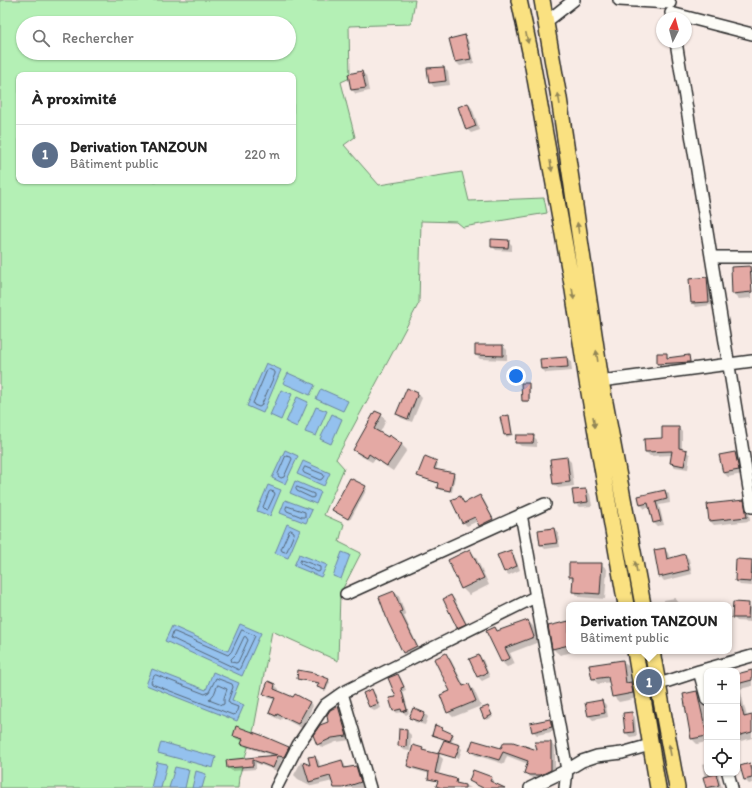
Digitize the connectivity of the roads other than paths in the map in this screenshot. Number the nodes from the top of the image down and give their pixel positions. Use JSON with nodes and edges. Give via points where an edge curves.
{"nodes":[{"id":1,"x":519,"y":0,"type":"edge"},
{"id":2,"x":542,"y":0,"type":"edge"},
{"id":3,"x":574,"y":0,"type":"edge"},
{"id":4,"x":619,"y":0,"type":"edge"},
{"id":5,"x":671,"y":8,"type":"edge"},
{"id":6,"x":546,"y":22,"type":"junction"},
{"id":7,"x":752,"y":34,"type":"edge"},
{"id":8,"x":677,"y":48,"type":"edge"},
{"id":9,"x":711,"y":257,"type":"junction"},
{"id":10,"x":752,"y":257,"type":"edge"},
{"id":11,"x":752,"y":361,"type":"edge"},
{"id":12,"x":729,"y":364,"type":"junction"},
{"id":13,"x":601,"y":381,"type":"junction"},
{"id":14,"x":748,"y":463,"type":"edge"},
{"id":15,"x":545,"y":504,"type":"dead end"},
{"id":16,"x":752,"y":506,"type":"edge"},
{"id":17,"x":521,"y":514,"type":"junction"},
{"id":18,"x":346,"y":594,"type":"dead end"},
{"id":19,"x":536,"y":596,"type":"junction"},
{"id":20,"x":625,"y":602,"type":"edge"},
{"id":21,"x":642,"y":602,"type":"edge"},
{"id":22,"x":636,"y":654,"type":"edge"},
{"id":23,"x":653,"y":654,"type":"edge"},
{"id":24,"x":752,"y":656,"type":"edge"},
{"id":25,"x":699,"y":671,"type":"junction"},
{"id":26,"x":658,"y":684,"type":"junction"},
{"id":27,"x":704,"y":689,"type":"edge"},
{"id":28,"x":642,"y":690,"type":"junction"},
{"id":29,"x":342,"y":693,"type":"junction"},
{"id":30,"x":650,"y":745,"type":"junction"},
{"id":31,"x":567,"y":770,"type":"junction"},
{"id":32,"x":729,"y":776,"type":"edge"},
{"id":33,"x":276,"y":788,"type":"edge"},
{"id":34,"x":370,"y":788,"type":"edge"},
{"id":35,"x":530,"y":788,"type":"edge"},
{"id":36,"x":565,"y":788,"type":"edge"},
{"id":37,"x":658,"y":788,"type":"edge"},
{"id":38,"x":676,"y":788,"type":"edge"},
{"id":39,"x":732,"y":788,"type":"edge"}],
"edges":[{"from":1,"to":20,"type":"highway","one_way":true,"via":[[566,252]]},
{"from":2,"to":6,"type":"highway"},
{"from":3,"to":6,"type":"street"},
{"from":4,"to":5,"type":"street"},
{"from":5,"to":7,"type":"street"},
{"from":13,"to":6,"type":"highway","one_way":true},
{"from":8,"to":9,"type":"street"},
{"from":9,"to":10,"type":"street"},
{"from":9,"to":12,"type":"street"},
{"from":11,"to":12,"type":"street"},
{"from":12,"to":13,"type":"street"},
{"from":12,"to":14,"type":"street"},
{"from":21,"to":13,"type":"highway","one_way":true},
{"from":14,"to":16,"type":"street"},
{"from":15,"to":17,"type":"street"},
{"from":17,"to":18,"type":"street"},
{"from":17,"to":19,"type":"street"},
{"from":19,"to":29,"type":"street"},
{"from":19,"to":31,"type":"street"},
{"from":22,"to":28,"type":"highway"},
{"from":23,"to":26,"type":"highway"},
{"from":24,"to":25,"type":"street"},
{"from":25,"to":26,"type":"street"},
{"from":25,"to":27,"type":"street"},
{"from":26,"to":28,"type":"street"},
{"from":38,"to":26,"type":"highway","one_way":true},
{"from":28,"to":30,"type":"highway"},
{"from":29,"to":33,"type":"street","via":[[325,705],[298,745]]},
{"from":29,"to":34,"type":"street"},
{"from":30,"to":31,"type":"street","via":[[622,753],[597,756]]},
{"from":30,"to":37,"type":"highway"},
{"from":31,"to":35,"type":"street"},
{"from":31,"to":36,"type":"street"},
{"from":32,"to":39,"type":"street"}]}
